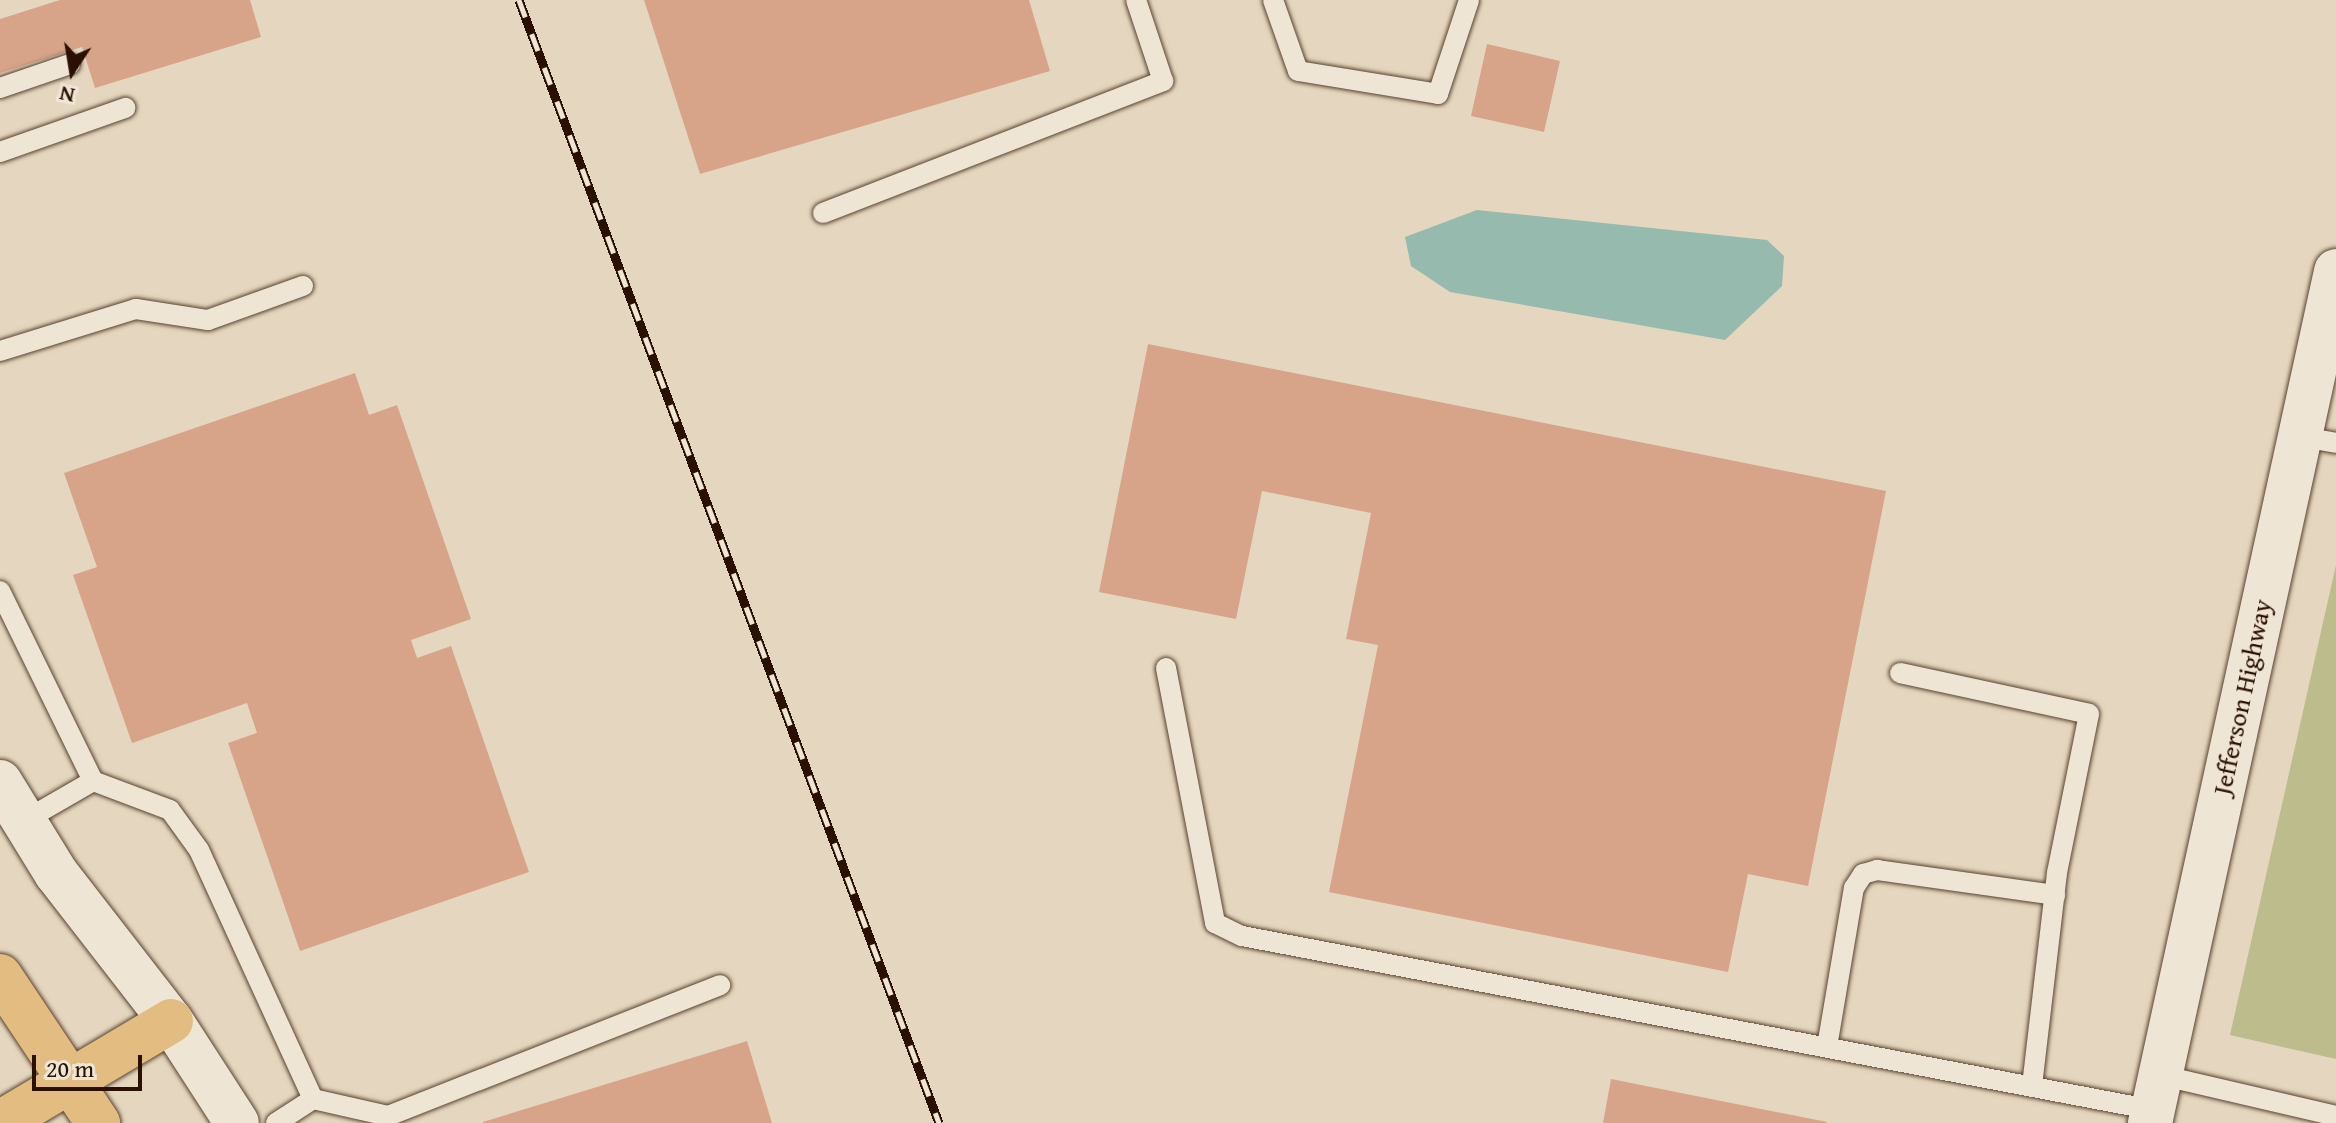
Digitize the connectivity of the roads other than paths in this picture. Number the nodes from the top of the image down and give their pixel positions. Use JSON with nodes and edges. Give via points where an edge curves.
{"nodes":[{"id":1,"x":1136,"y":0,"type":"edge"},
{"id":2,"x":1273,"y":0,"type":"edge"},
{"id":3,"x":1469,"y":0,"type":"edge"},
{"id":4,"x":70,"y":64,"type":"dead end"},
{"id":5,"x":0,"y":88,"type":"edge"},
{"id":6,"x":125,"y":108,"type":"dead end"},
{"id":7,"x":0,"y":152,"type":"edge"},
{"id":8,"x":823,"y":213,"type":"dead end"},
{"id":9,"x":2336,"y":271,"type":"edge"},
{"id":10,"x":303,"y":286,"type":"dead end"},
{"id":11,"x":0,"y":351,"type":"edge"},
{"id":12,"x":2316,"y":439,"type":"edge"},
{"id":13,"x":0,"y":591,"type":"edge"},
{"id":14,"x":1166,"y":668,"type":"dead end"},
{"id":15,"x":1900,"y":673,"type":"dead end"},
{"id":16,"x":93,"y":781,"type":"junction"},
{"id":17,"x":0,"y":782,"type":"edge"},
{"id":18,"x":22,"y":822,"type":"junction"},
{"id":19,"x":2055,"y":895,"type":"junction"},
{"id":20,"x":0,"y":976,"type":"edge"},
{"id":21,"x":720,"y":985,"type":"dead end"},
{"id":22,"x":171,"y":1021,"type":"junction"},
{"id":23,"x":1827,"y":1047,"type":"junction"},
{"id":24,"x":67,"y":1082,"type":"junction"},
{"id":25,"x":2032,"y":1086,"type":"junction"},
{"id":26,"x":313,"y":1099,"type":"junction"},
{"id":27,"x":2154,"y":1103,"type":"edge"},
{"id":28,"x":2336,"y":1116,"type":"edge"},
{"id":29,"x":390,"y":1119,"type":"edge"},
{"id":30,"x":0,"y":1123,"type":"edge"},
{"id":31,"x":98,"y":1123,"type":"edge"},
{"id":32,"x":237,"y":1123,"type":"edge"},
{"id":33,"x":276,"y":1123,"type":"edge"}],
"edges":[{"from":1,"to":8,"type":"lane","via":[[1163,81]]},
{"from":2,"to":3,"type":"lane","via":[[1298,71],[1438,94]]},
{"from":4,"to":5,"type":"lane"},
{"from":6,"to":7,"type":"lane"},
{"from":9,"to":12,"type":"street","name":"Jefferson Highway"},
{"from":10,"to":11,"type":"lane","via":[[208,320],[136,309]]},
{"from":12,"to":27,"type":"street","name":"Jefferson Highway"},
{"from":13,"to":16,"type":"lane"},
{"from":14,"to":23,"type":"lane","via":[[1215,923],[1242,936]]},
{"from":15,"to":19,"type":"lane","via":[[2089,714]]},
{"from":16,"to":18,"type":"lane"},
{"from":16,"to":26,"type":"lane","via":[[170,810],[199,850]]},
{"from":17,"to":18,"type":"street"},
{"from":18,"to":22,"type":"street"},
{"from":19,"to":23,"type":"lane","via":[[1877,870],[1863,874],[1854,888]]},
{"from":19,"to":25,"type":"lane"},
{"from":20,"to":24,"type":"highway"},
{"from":21,"to":29,"type":"lane"},
{"from":22,"to":24,"type":"highway"},
{"from":22,"to":32,"type":"street"},
{"from":23,"to":25,"type":"lane"},
{"from":24,"to":30,"type":"highway"},
{"from":24,"to":31,"type":"highway"},
{"from":25,"to":27,"type":"lane"},
{"from":26,"to":29,"type":"lane"},
{"from":26,"to":33,"type":"lane"},
{"from":27,"to":28,"type":"lane"}]}
